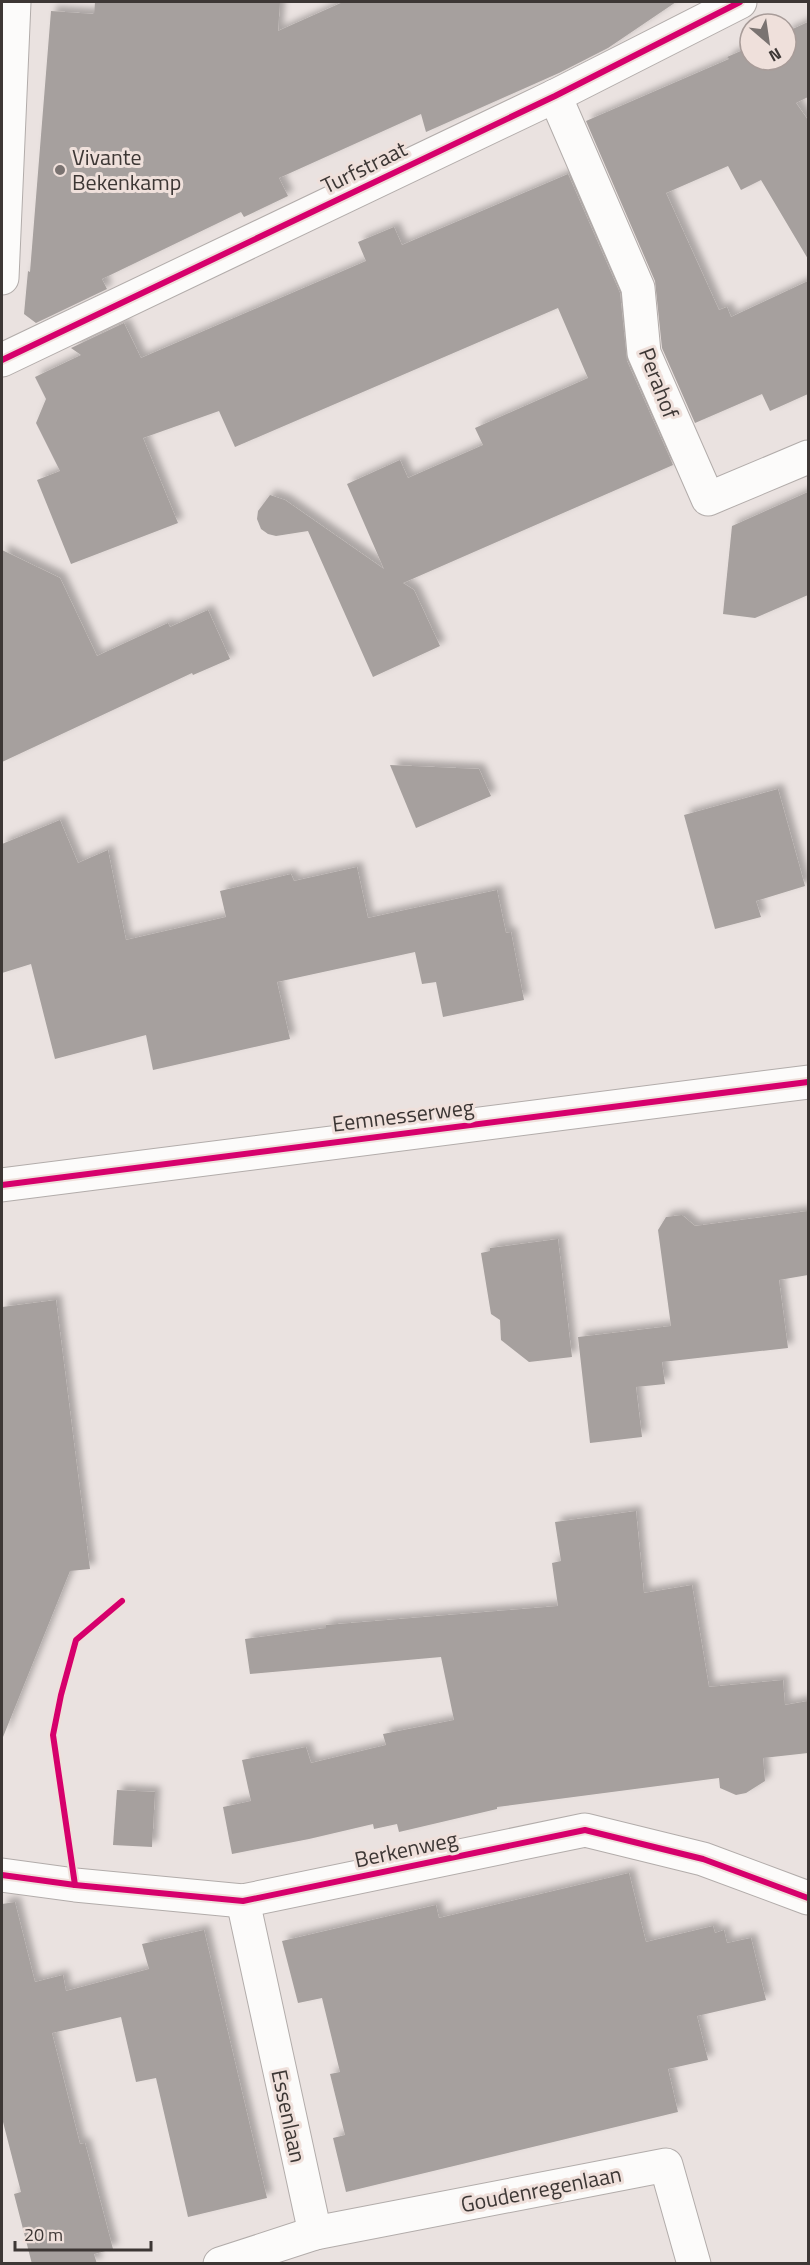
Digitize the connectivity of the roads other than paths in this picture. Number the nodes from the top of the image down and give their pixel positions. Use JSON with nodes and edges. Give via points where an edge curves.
{"nodes":[{"id":1,"x":14,"y":2,"type":"edge"},
{"id":2,"x":740,"y":2,"type":"edge"},
{"id":3,"x":555,"y":96,"type":"junction"},
{"id":4,"x":2,"y":278,"type":"edge"},
{"id":5,"x":2,"y":360,"type":"edge"},
{"id":6,"x":808,"y":456,"type":"edge"},
{"id":7,"x":808,"y":1082,"type":"edge"},
{"id":8,"x":2,"y":1185,"type":"edge"},
{"id":9,"x":2,"y":1875,"type":"edge"},
{"id":10,"x":808,"y":1898,"type":"edge"},
{"id":11,"x":243,"y":1901,"type":"junction"},
{"id":12,"x":315,"y":2233,"type":"junction"},
{"id":13,"x":220,"y":2264,"type":"edge"},
{"id":14,"x":694,"y":2264,"type":"edge"}],
"edges":[{"from":1,"to":4,"type":"street"},
{"from":2,"to":3,"type":"street","name":"Turfstraat"},
{"from":3,"to":5,"type":"street","name":"Turfstraat"},
{"from":3,"to":6,"type":"street","name":"Perahof","via":[[638,288],[644,353],[708,500]]},
{"from":7,"to":8,"type":"street","name":"Eemnesserweg"},
{"from":9,"to":11,"type":"street","name":"Berkenweg"},
{"from":10,"to":11,"type":"street","name":"Berkenweg","via":[[703,1859],[585,1830]]},
{"from":11,"to":12,"type":"street","name":"Essenlaan"},
{"from":12,"to":13,"type":"street"},
{"from":12,"to":14,"type":"street","name":"Goudenregenlaan","via":[[666,2165]]}]}
